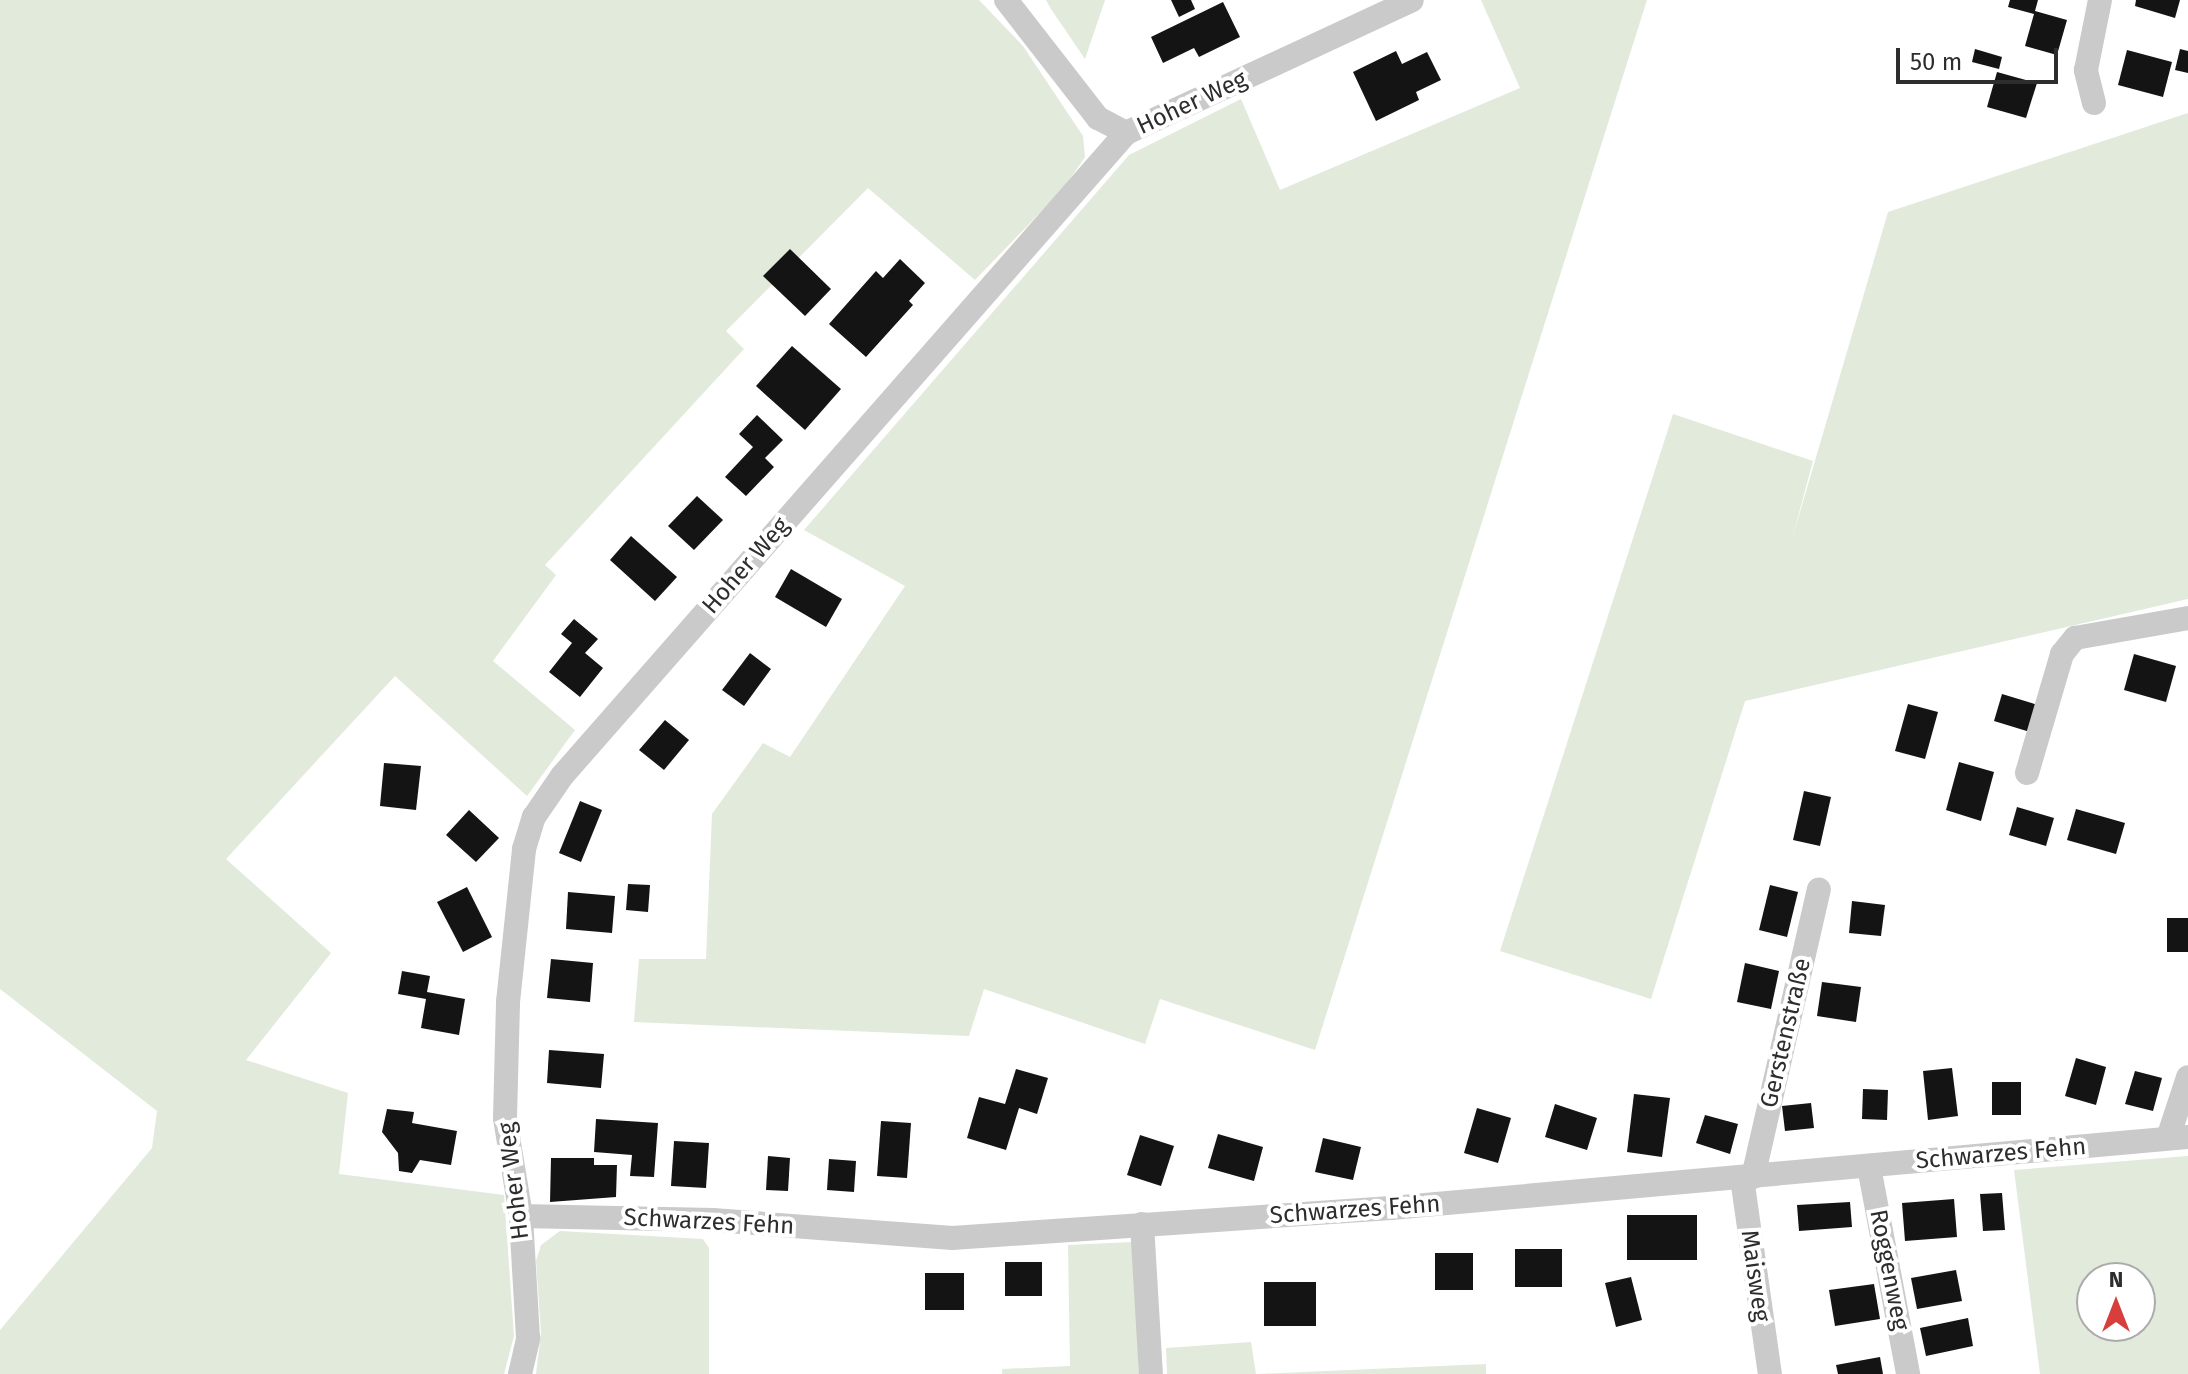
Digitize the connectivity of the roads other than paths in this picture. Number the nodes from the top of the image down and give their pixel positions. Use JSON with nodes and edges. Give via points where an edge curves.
{"nodes":[{"id":1,"x":1006,"y":0,"type":"edge"},
{"id":2,"x":1412,"y":0,"type":"edge"},
{"id":3,"x":2100,"y":0,"type":"edge"},
{"id":4,"x":2094,"y":103,"type":"dead end"},
{"id":5,"x":1126,"y":133,"type":"junction"},
{"id":6,"x":2188,"y":618,"type":"edge"},
{"id":7,"x":2027,"y":773,"type":"dead end"},
{"id":8,"x":1819,"y":889,"type":"dead end"},
{"id":9,"x":2188,"y":1077,"type":"edge"},
{"id":10,"x":2178,"y":1138,"type":"edge"},
{"id":11,"x":1869,"y":1167,"type":"junction"},
{"id":12,"x":1747,"y":1178,"type":"junction"},
{"id":13,"x":521,"y":1216,"type":"junction"},
{"id":14,"x":1142,"y":1224,"type":"junction"},
{"id":15,"x":520,"y":1374,"type":"edge"},
{"id":16,"x":1151,"y":1374,"type":"edge"},
{"id":17,"x":1770,"y":1374,"type":"edge"},
{"id":18,"x":1908,"y":1374,"type":"edge"}],
"edges":[{"from":1,"to":5,"type":"street","via":[[1098,118]]},
{"from":2,"to":5,"type":"street","name":"Hoher Weg"},
{"from":3,"to":4,"type":"street","via":[[2086,70]]},
{"from":5,"to":13,"type":"street","name":"Hoher Weg","via":[[562,776],[534,817],[524,849],[508,1002],[505,1118]]},
{"from":6,"to":7,"type":"street","via":[[2075,638],[2062,654]]},
{"from":8,"to":12,"type":"street","name":"Gerstenstraße"},
{"from":9,"to":10,"type":"street"},
{"from":10,"to":11,"type":"street","name":"Schwarzes Fehn"},
{"from":11,"to":12,"type":"street","name":"Schwarzes Fehn"},
{"from":11,"to":18,"type":"street","name":"Roggenweg"},
{"from":12,"to":14,"type":"street","name":"Schwarzes Fehn"},
{"from":12,"to":17,"type":"street","name":"Maisweg"},
{"from":13,"to":14,"type":"street","name":"Schwarzes Fehn","via":[[725,1221],[952,1238]]},
{"from":13,"to":15,"type":"street","name":"Hoher Weg","via":[[528,1338]]},
{"from":14,"to":16,"type":"street"}]}
